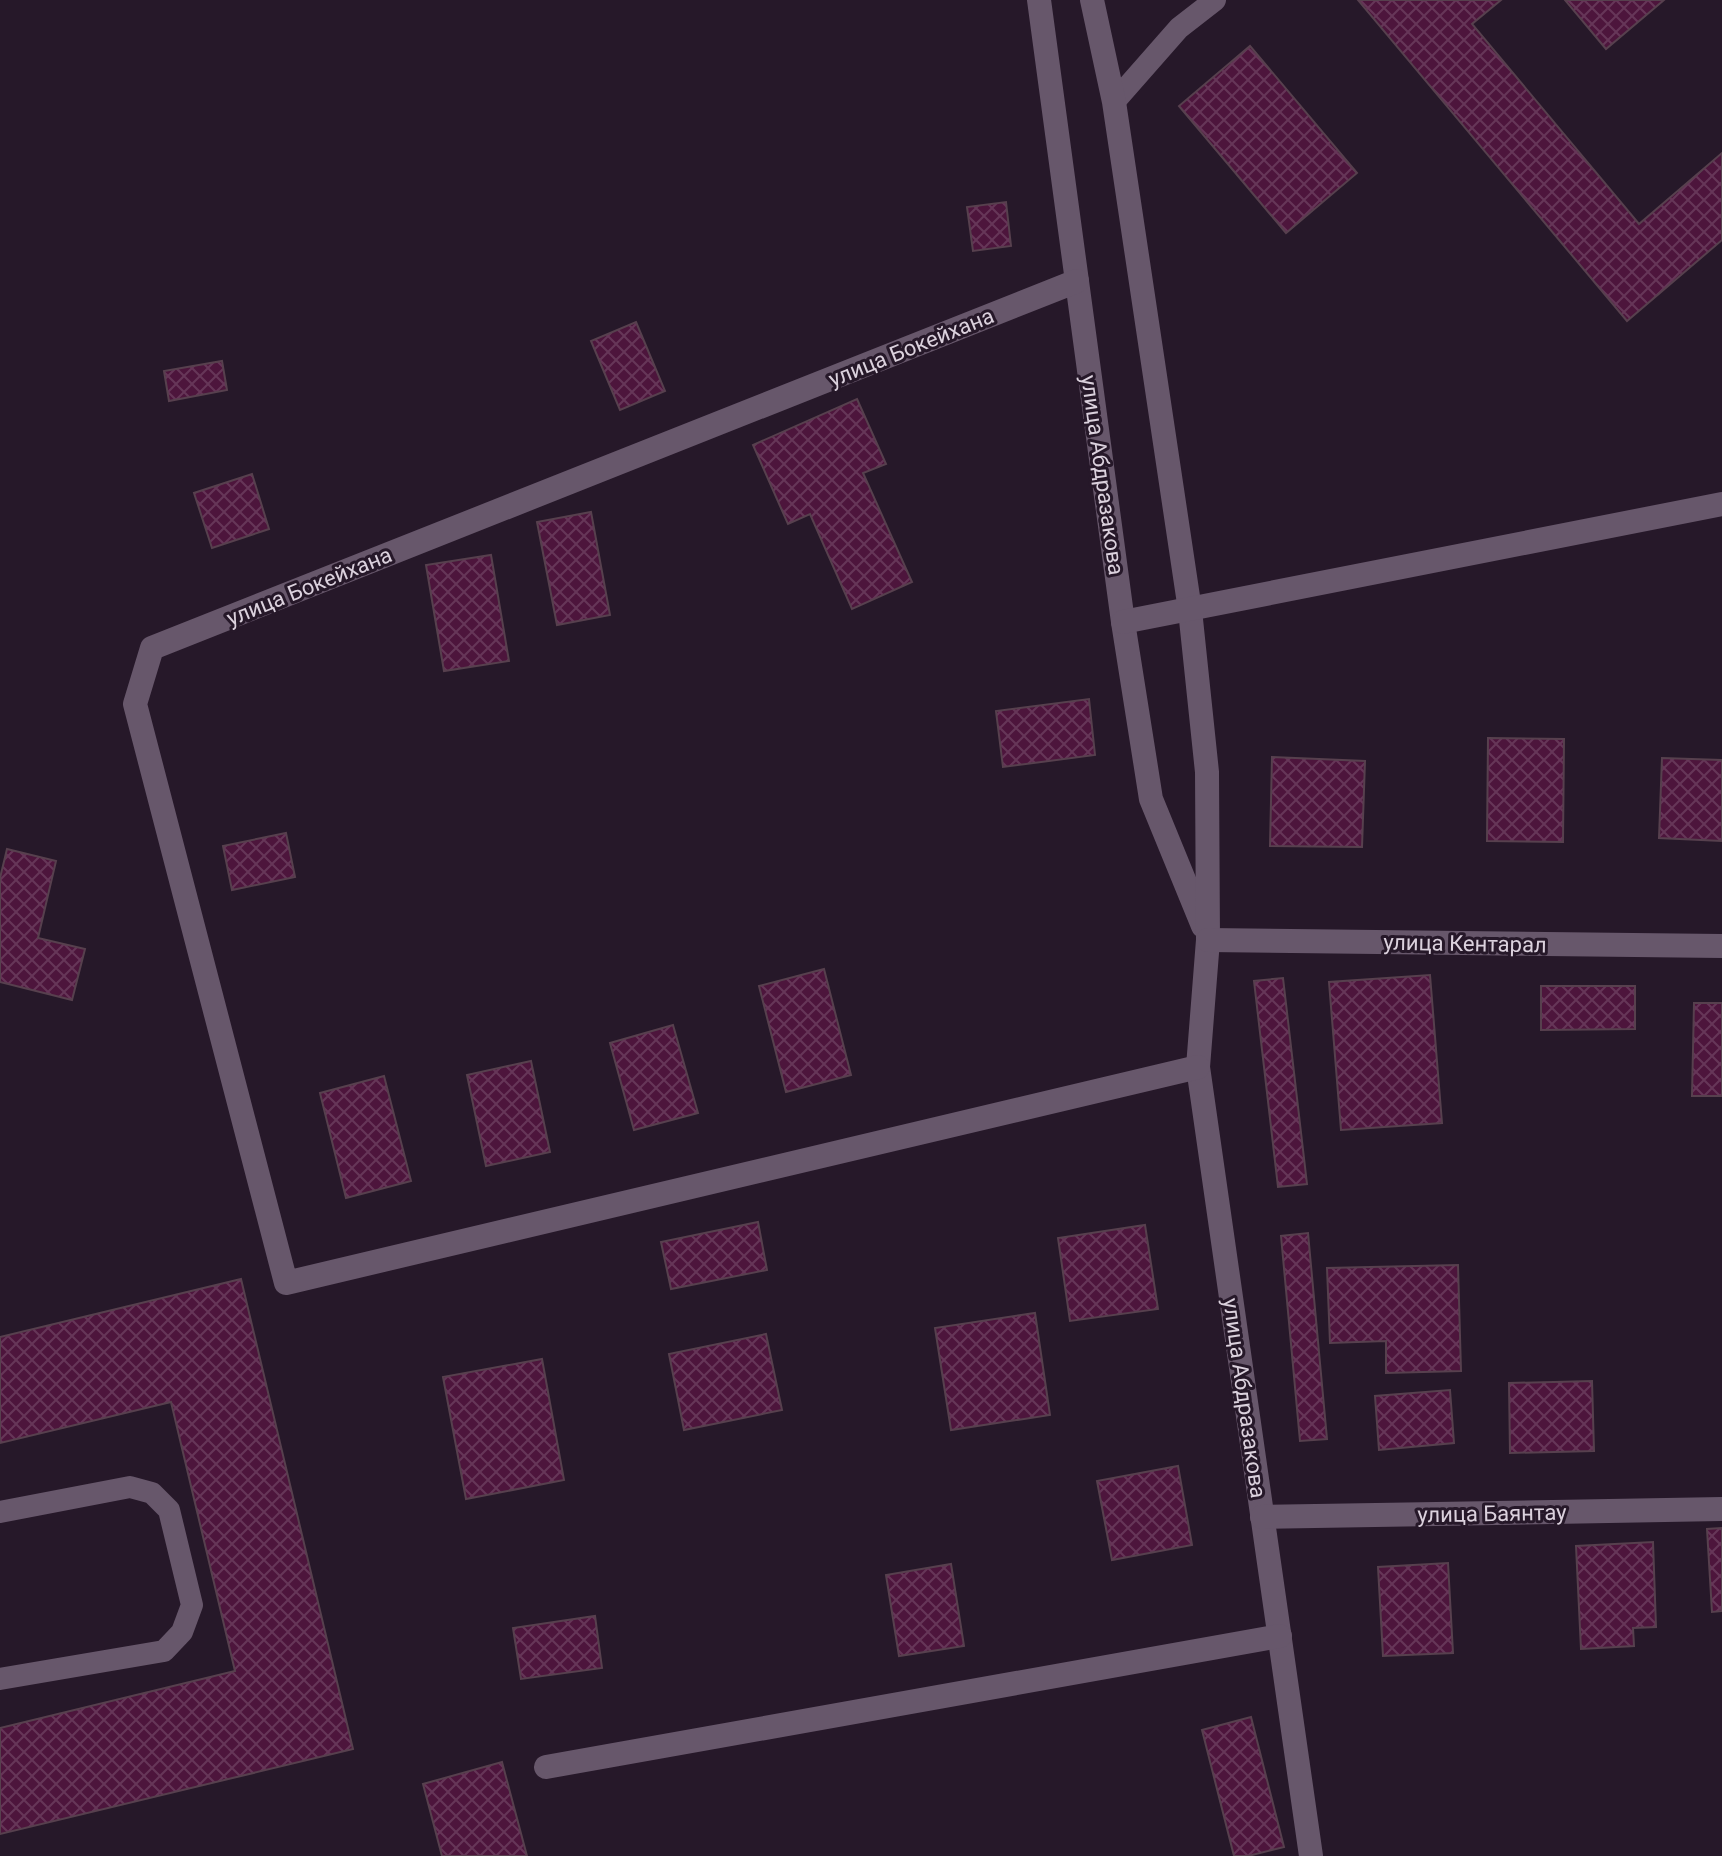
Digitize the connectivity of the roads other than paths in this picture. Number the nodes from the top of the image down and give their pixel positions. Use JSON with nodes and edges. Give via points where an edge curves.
{"nodes":[{"id":1,"x":1039,"y":0,"type":"edge"},
{"id":2,"x":1092,"y":0,"type":"edge"},
{"id":3,"x":1215,"y":0,"type":"edge"},
{"id":4,"x":1114,"y":102,"type":"junction"},
{"id":5,"x":1077,"y":281,"type":"junction"},
{"id":6,"x":1722,"y":504,"type":"edge"},
{"id":7,"x":1190,"y":610,"type":"junction"},
{"id":8,"x":1123,"y":622,"type":"junction"},
{"id":9,"x":1208,"y":940,"type":"junction"},
{"id":10,"x":1722,"y":946,"type":"edge"},
{"id":11,"x":1198,"y":1067,"type":"junction"},
{"id":12,"x":1722,"y":1509,"type":"edge"},
{"id":13,"x":0,"y":1512,"type":"edge"},
{"id":14,"x":1262,"y":1517,"type":"junction"},
{"id":15,"x":1280,"y":1636,"type":"junction"},
{"id":16,"x":0,"y":1679,"type":"edge"},
{"id":17,"x":546,"y":1767,"type":"dead end"},
{"id":18,"x":1311,"y":1856,"type":"edge"}],
"edges":[{"from":1,"to":5,"type":"street","name":"улица Абдразакова"},
{"from":2,"to":4,"type":"street","name":"улица Абдразакова"},
{"from":3,"to":4,"type":"lane","via":[[1179,28]]},
{"from":4,"to":7,"type":"street","name":"улица Абдразакова"},
{"from":5,"to":8,"type":"street","name":"улица Абдразакова"},
{"from":5,"to":11,"type":"street","name":"улица Бокейхана","via":[[152,648],[135,704],[286,1283]]},
{"from":6,"to":7,"type":"street"},
{"from":7,"to":8,"type":"street"},
{"from":7,"to":9,"type":"street","name":"улица Абдразакова","via":[[1207,772]]},
{"from":8,"to":9,"type":"street","name":"улица Абдразакова","via":[[1151,799]]},
{"from":9,"to":10,"type":"street","name":"улица Кентарал"},
{"from":9,"to":11,"type":"street","name":"улица Абдразакова"},
{"from":11,"to":14,"type":"street","name":"улица Абдразакова"},
{"from":12,"to":14,"type":"street","name":"улица Баянтау"},
{"from":13,"to":16,"type":"lane","via":[[130,1487],[152,1493],[169,1510],[192,1605],[182,1632],[164,1651]]},
{"from":14,"to":15,"type":"street","name":"улица Абдразакова"},
{"from":15,"to":17,"type":"street"},
{"from":15,"to":18,"type":"street","name":"улица Абдразакова"}]}
